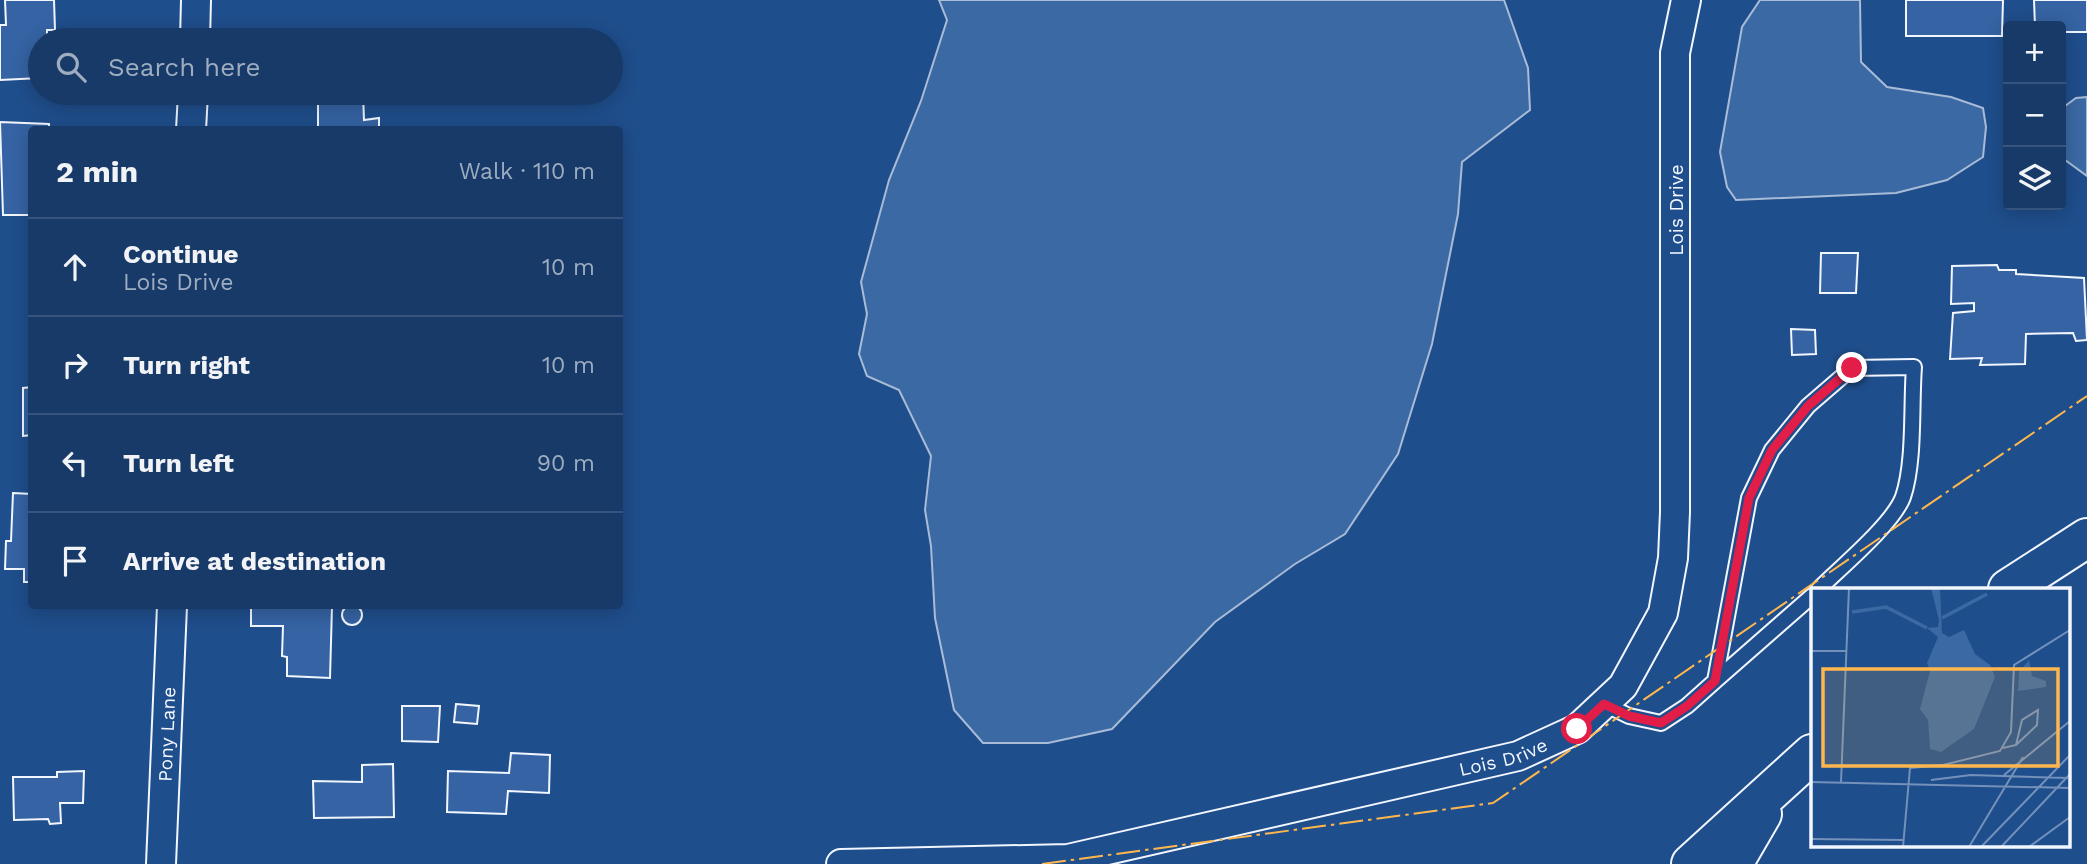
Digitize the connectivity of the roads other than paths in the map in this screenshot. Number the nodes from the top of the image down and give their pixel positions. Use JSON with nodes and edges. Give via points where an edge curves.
{"nodes":[{"id":1,"x":196,"y":0,"type":"edge"},
{"id":2,"x":1686,"y":0,"type":"edge"},
{"id":3,"x":195,"y":28,"type":"edge"},
{"id":4,"x":192,"y":105,"type":"edge"},
{"id":5,"x":191,"y":126,"type":"edge"},
{"id":6,"x":2087,"y":538,"type":"edge"},
{"id":7,"x":1820,"y":588,"type":"edge"},
{"id":8,"x":2010,"y":588,"type":"edge"},
{"id":9,"x":1811,"y":597,"type":"edge"},
{"id":10,"x":172,"y":609,"type":"edge"},
{"id":11,"x":1715,"y":681,"type":"junction"},
{"id":12,"x":1604,"y":704,"type":"junction"},
{"id":13,"x":1811,"y":755,"type":"edge"},
{"id":14,"x":1779,"y":785,"type":"junction"},
{"id":15,"x":161,"y":864,"type":"edge"},
{"id":16,"x":841,"y":864,"type":"edge"},
{"id":17,"x":1692,"y":864,"type":"edge"},
{"id":18,"x":1733,"y":864,"type":"edge"}],
"edges":[{"from":1,"to":3,"type":"street"},
{"from":2,"to":12,"type":"street","name":"Lois Drive","via":[[1675,53],[1673,558],[1663,612],[1623,686]]},
{"from":4,"to":5,"type":"street"},
{"from":6,"to":8,"type":"highway"},
{"from":7,"to":11,"type":"lane","via":[[1880,528],[1902,498],[1914,367],[1852,368],[1808,406],[1772,450],[1749,498]]},
{"from":9,"to":11,"type":"lane"},
{"from":10,"to":15,"type":"street","name":"Pony Lane"},
{"from":11,"to":12,"type":"lane","via":[[1661,723]]},
{"from":12,"to":16,"type":"street","name":"Lois Drive","via":[[1577,729],[1518,757],[1068,859]]},
{"from":13,"to":14,"type":"highway"},
{"from":14,"to":17,"type":"highway"},
{"from":14,"to":18,"type":"highway"}]}
